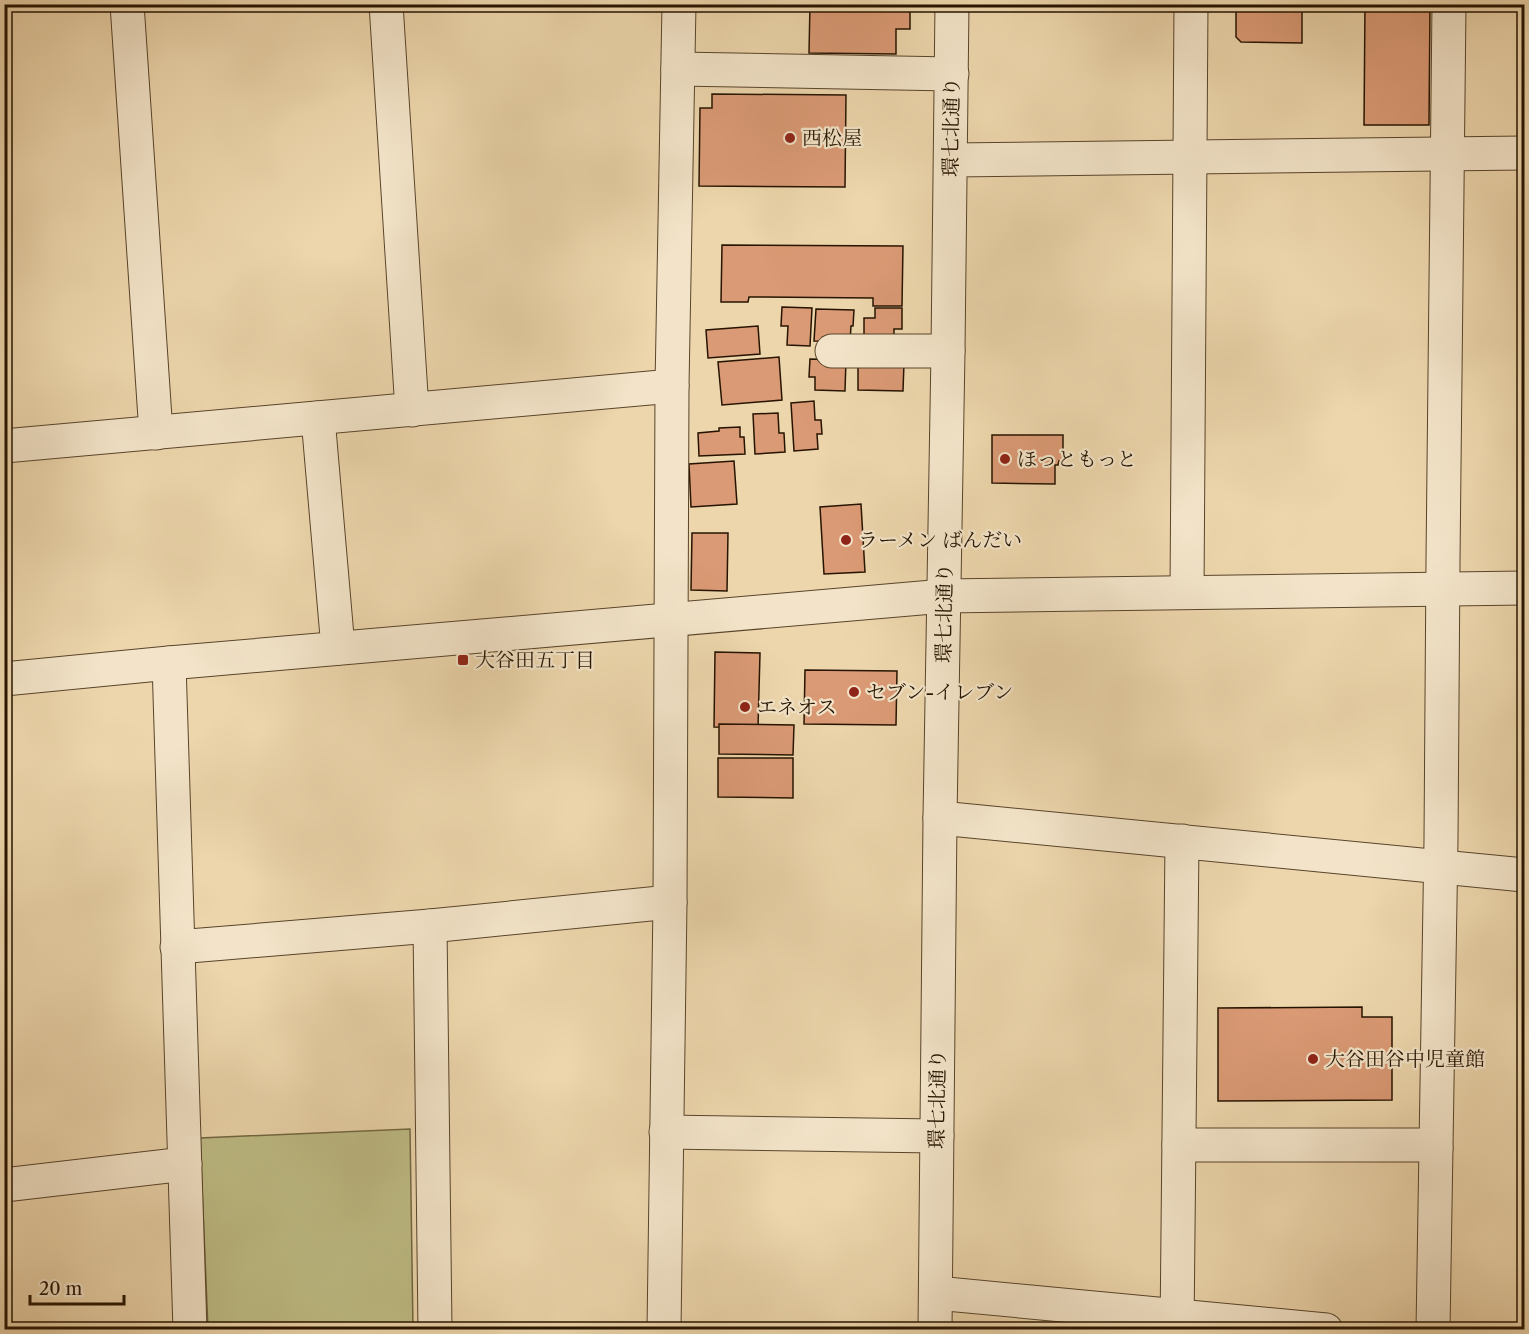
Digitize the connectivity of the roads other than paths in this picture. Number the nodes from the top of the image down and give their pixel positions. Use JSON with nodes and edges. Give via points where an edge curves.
{"nodes":[{"id":1,"x":127,"y":4,"type":"edge"},
{"id":2,"x":386,"y":4,"type":"edge"},
{"id":3,"x":679,"y":4,"type":"edge"},
{"id":4,"x":952,"y":4,"type":"edge"},
{"id":5,"x":1191,"y":4,"type":"edge"},
{"id":6,"x":1449,"y":4,"type":"edge"},
{"id":7,"x":678,"y":69,"type":"junction"},
{"id":8,"x":951,"y":74,"type":"junction"},
{"id":9,"x":1524,"y":153,"type":"edge"},
{"id":10,"x":1447,"y":154,"type":"junction"},
{"id":11,"x":1190,"y":157,"type":"junction"},
{"id":12,"x":951,"y":160,"type":"junction"},
{"id":13,"x":832,"y":351,"type":"dead end"},
{"id":14,"x":948,"y":351,"type":"junction"},
{"id":15,"x":672,"y":386,"type":"junction"},
{"id":16,"x":412,"y":410,"type":"junction"},
{"id":17,"x":318,"y":418,"type":"junction"},
{"id":18,"x":156,"y":433,"type":"junction"},
{"id":19,"x":4,"y":446,"type":"edge"},
{"id":20,"x":1443,"y":588,"type":"junction"},
{"id":21,"x":1524,"y":588,"type":"edge"},
{"id":22,"x":1187,"y":592,"type":"junction"},
{"id":23,"x":944,"y":596,"type":"junction"},
{"id":24,"x":671,"y":620,"type":"junction"},
{"id":25,"x":338,"y":648,"type":"junction"},
{"id":26,"x":169,"y":663,"type":"junction"},
{"id":27,"x":4,"y":679,"type":"edge"},
{"id":28,"x":940,"y":818,"type":"junction"},
{"id":29,"x":1182,"y":841,"type":"junction"},
{"id":30,"x":1441,"y":866,"type":"junction"},
{"id":31,"x":1524,"y":874,"type":"edge"},
{"id":32,"x":669,"y":902,"type":"junction"},
{"id":33,"x":430,"y":926,"type":"junction"},
{"id":34,"x":177,"y":947,"type":"junction"},
{"id":35,"x":666,"y":1132,"type":"junction"},
{"id":36,"x":937,"y":1137,"type":"junction"},
{"id":37,"x":1179,"y":1145,"type":"junction"},
{"id":38,"x":1436,"y":1148,"type":"junction"},
{"id":39,"x":185,"y":1164,"type":"junction"},
{"id":40,"x":4,"y":1185,"type":"edge"},
{"id":41,"x":936,"y":1293,"type":"junction"},
{"id":42,"x":1177,"y":1322,"type":"edge"},
{"id":43,"x":190,"y":1329,"type":"edge"},
{"id":44,"x":435,"y":1329,"type":"edge"},
{"id":45,"x":664,"y":1329,"type":"edge"},
{"id":46,"x":935,"y":1329,"type":"edge"},
{"id":47,"x":1326,"y":1329,"type":"edge"},
{"id":48,"x":1433,"y":1329,"type":"edge"}],
"edges":[{"from":1,"to":18,"type":"street"},
{"from":2,"to":16,"type":"street"},
{"from":3,"to":7,"type":"street"},
{"from":4,"to":8,"type":"street","name":"環七北通り"},
{"from":5,"to":11,"type":"street"},
{"from":6,"to":10,"type":"street"},
{"from":7,"to":8,"type":"street"},
{"from":7,"to":15,"type":"street"},
{"from":8,"to":12,"type":"street","name":"環七北通り"},
{"from":9,"to":10,"type":"street"},
{"from":10,"to":11,"type":"street"},
{"from":10,"to":20,"type":"street"},
{"from":11,"to":12,"type":"street"},
{"from":11,"to":22,"type":"street"},
{"from":12,"to":14,"type":"street","name":"環七北通り"},
{"from":13,"to":14,"type":"street"},
{"from":14,"to":23,"type":"street","name":"環七北通り"},
{"from":15,"to":16,"type":"street"},
{"from":15,"to":24,"type":"street"},
{"from":16,"to":17,"type":"street"},
{"from":17,"to":18,"type":"street"},
{"from":17,"to":25,"type":"street"},
{"from":18,"to":19,"type":"street"},
{"from":20,"to":21,"type":"street"},
{"from":20,"to":22,"type":"street"},
{"from":20,"to":30,"type":"street"},
{"from":22,"to":23,"type":"street"},
{"from":23,"to":24,"type":"street"},
{"from":23,"to":28,"type":"street","name":"環七北通り"},
{"from":24,"to":25,"type":"street"},
{"from":24,"to":32,"type":"street"},
{"from":25,"to":26,"type":"street"},
{"from":26,"to":27,"type":"street"},
{"from":26,"to":34,"type":"street"},
{"from":28,"to":29,"type":"street"},
{"from":28,"to":36,"type":"street","name":"環七北通り"},
{"from":29,"to":30,"type":"street"},
{"from":29,"to":37,"type":"street"},
{"from":30,"to":31,"type":"street"},
{"from":30,"to":38,"type":"street"},
{"from":32,"to":33,"type":"street"},
{"from":32,"to":35,"type":"street"},
{"from":33,"to":34,"type":"street"},
{"from":33,"to":44,"type":"street"},
{"from":34,"to":39,"type":"street"},
{"from":35,"to":36,"type":"street"},
{"from":35,"to":45,"type":"street"},
{"from":36,"to":41,"type":"street","name":"環七北通り"},
{"from":37,"to":38,"type":"street"},
{"from":37,"to":42,"type":"street"},
{"from":38,"to":48,"type":"street"},
{"from":39,"to":40,"type":"street"},
{"from":39,"to":43,"type":"street"},
{"from":41,"to":42,"type":"street"},
{"from":41,"to":46,"type":"street","name":"環七北通り"},
{"from":42,"to":47,"type":"street"}]}
